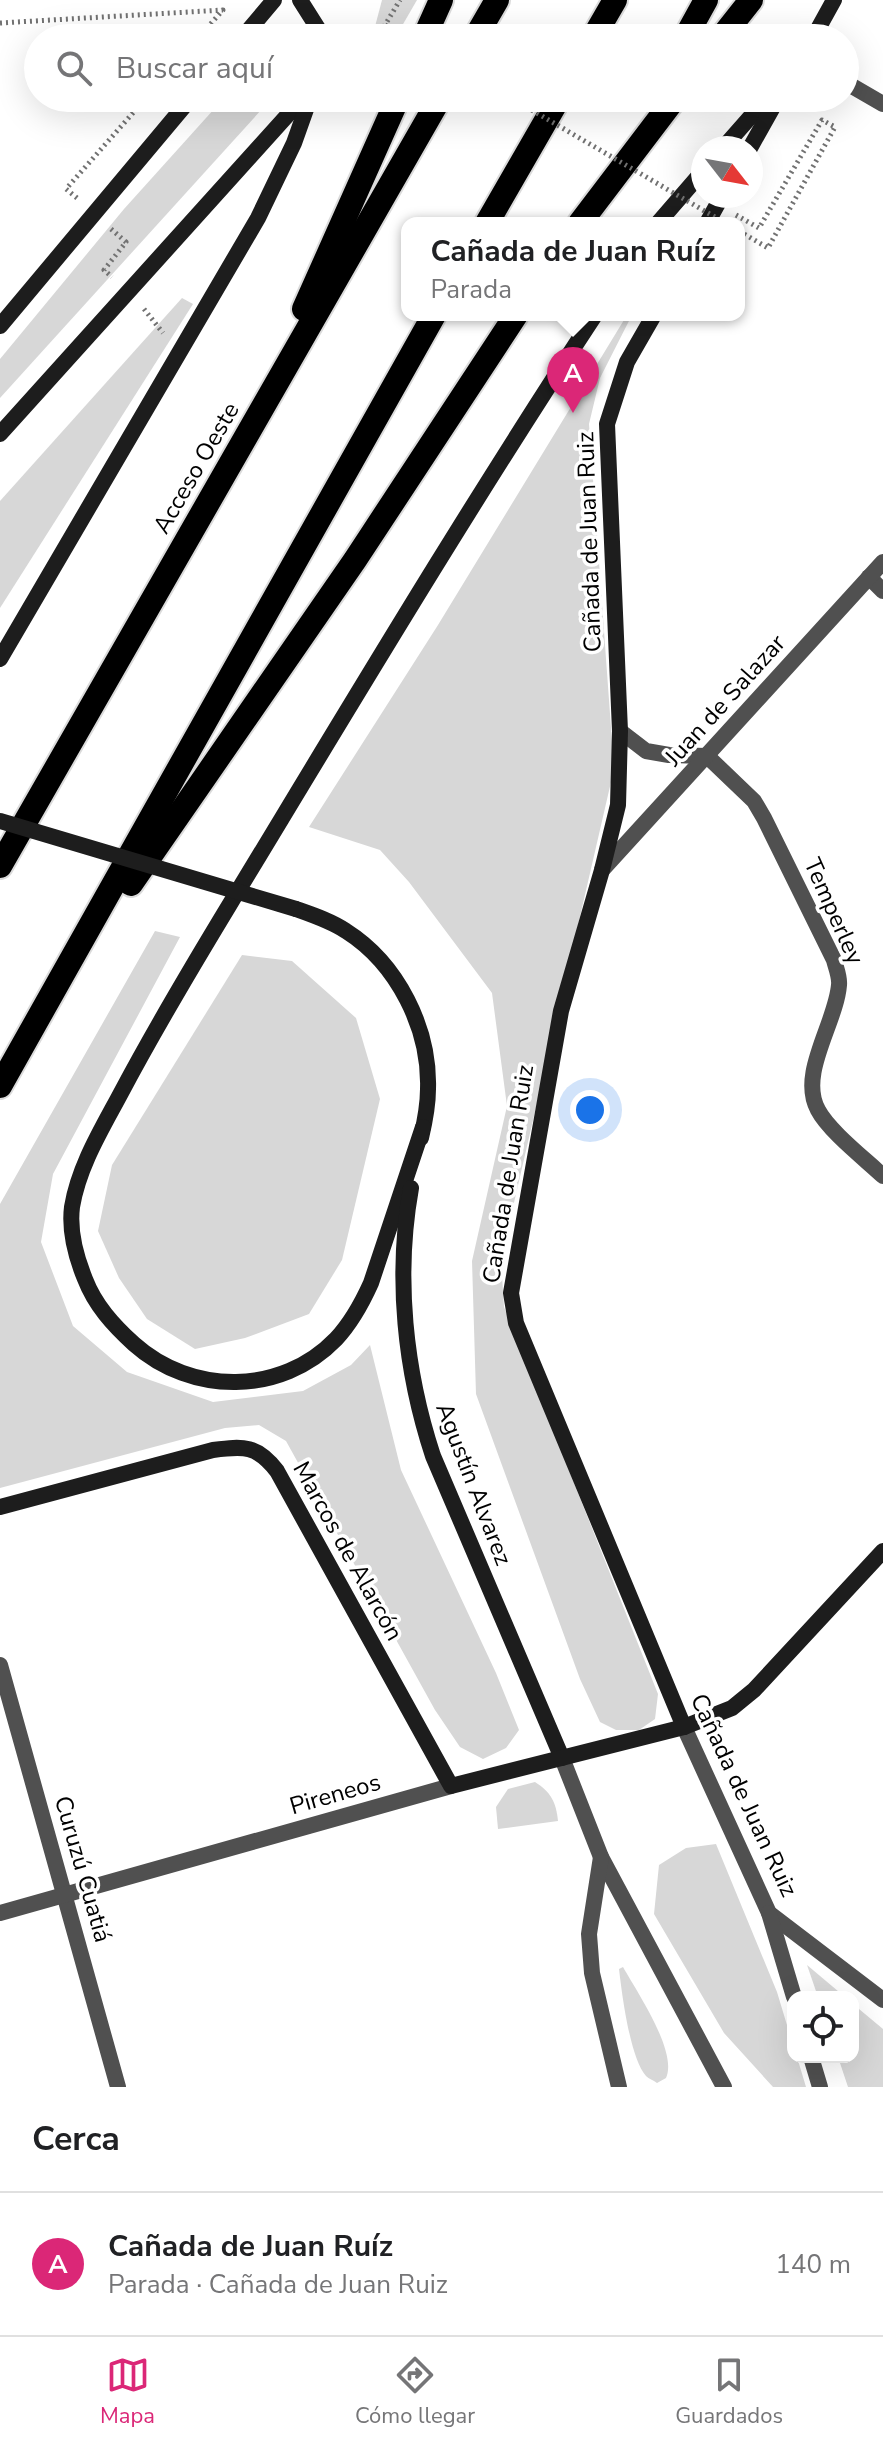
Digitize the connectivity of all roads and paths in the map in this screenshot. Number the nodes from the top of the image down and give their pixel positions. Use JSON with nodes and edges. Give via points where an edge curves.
{"nodes":[{"id":1,"x":274,"y":0,"type":"edge"},
{"id":2,"x":300,"y":0,"type":"edge"},
{"id":3,"x":400,"y":0,"type":"edge"},
{"id":4,"x":441,"y":0,"type":"edge"},
{"id":5,"x":497,"y":0,"type":"edge"},
{"id":6,"x":615,"y":0,"type":"edge"},
{"id":7,"x":706,"y":0,"type":"edge"},
{"id":8,"x":751,"y":0,"type":"edge"},
{"id":9,"x":834,"y":0,"type":"edge"},
{"id":10,"x":0,"y":23,"type":"edge"},
{"id":11,"x":210,"y":24,"type":"edge"},
{"id":12,"x":254,"y":24,"type":"edge"},
{"id":13,"x":315,"y":24,"type":"edge"},
{"id":14,"x":386,"y":24,"type":"edge"},
{"id":15,"x":430,"y":24,"type":"edge"},
{"id":16,"x":483,"y":24,"type":"edge"},
{"id":17,"x":601,"y":24,"type":"edge"},
{"id":18,"x":693,"y":24,"type":"edge"},
{"id":19,"x":732,"y":24,"type":"edge"},
{"id":20,"x":821,"y":24,"type":"edge"},
{"id":21,"x":859,"y":90,"type":"edge"},
{"id":22,"x":883,"y":104,"type":"edge"},
{"id":23,"x":179,"y":112,"type":"edge"},
{"id":24,"x":290,"y":112,"type":"edge"},
{"id":25,"x":305,"y":112,"type":"edge"},
{"id":26,"x":392,"y":112,"type":"edge"},
{"id":27,"x":432,"y":112,"type":"edge"},
{"id":28,"x":535,"y":112,"type":"edge"},
{"id":29,"x":551,"y":112,"type":"edge"},
{"id":30,"x":644,"y":112,"type":"edge"},
{"id":31,"x":664,"y":112,"type":"edge"},
{"id":32,"x":755,"y":112,"type":"edge"},
{"id":33,"x":770,"y":112,"type":"edge"},
{"id":34,"x":734,"y":136,"type":"edge"},
{"id":35,"x":757,"y":136,"type":"edge"},
{"id":36,"x":691,"y":185,"type":"edge"},
{"id":37,"x":599,"y":195,"type":"junction"},
{"id":38,"x":490,"y":217,"type":"edge"},
{"id":39,"x":584,"y":217,"type":"edge"},
{"id":40,"x":663,"y":217,"type":"edge"},
{"id":41,"x":715,"y":217,"type":"edge"},
{"id":42,"x":745,"y":218,"type":"edge"},
{"id":43,"x":745,"y":235,"type":"edge"},
{"id":44,"x":431,"y":321,"type":"edge"},
{"id":45,"x":512,"y":321,"type":"edge"},
{"id":46,"x":591,"y":321,"type":"edge"},
{"id":47,"x":651,"y":321,"type":"edge"},
{"id":48,"x":0,"y":326,"type":"edge"},
{"id":49,"x":251,"y":428,"type":"junction"},
{"id":50,"x":0,"y":434,"type":"edge"},
{"id":51,"x":883,"y":562,"type":"edge"},
{"id":52,"x":869,"y":577,"type":"junction"},
{"id":53,"x":883,"y":591,"type":"edge"},
{"id":54,"x":0,"y":659,"type":"edge"},
{"id":55,"x":620,"y":731,"type":"junction"},
{"id":56,"x":707,"y":756,"type":"junction"},
{"id":57,"x":0,"y":821,"type":"edge"},
{"id":58,"x":0,"y":866,"type":"edge"},
{"id":59,"x":602,"y":870,"type":"junction"},
{"id":60,"x":43,"y":1011,"type":"junction"},
{"id":61,"x":0,"y":1086,"type":"edge"},
{"id":62,"x":423,"y":1127,"type":"junction"},
{"id":63,"x":883,"y":1176,"type":"edge"},
{"id":64,"x":0,"y":1507,"type":"edge"},
{"id":65,"x":883,"y":1551,"type":"edge"},
{"id":66,"x":0,"y":1665,"type":"edge"},
{"id":67,"x":684,"y":1727,"type":"junction"},
{"id":68,"x":562,"y":1758,"type":"junction"},
{"id":69,"x":451,"y":1786,"type":"junction"},
{"id":70,"x":601,"y":1857,"type":"junction"},
{"id":71,"x":66,"y":1896,"type":"junction"},
{"id":72,"x":0,"y":1913,"type":"edge"},
{"id":73,"x":769,"y":1913,"type":"junction"},
{"id":74,"x":792,"y":1991,"type":"edge"},
{"id":75,"x":883,"y":2000,"type":"edge"},
{"id":76,"x":813,"y":2063,"type":"edge"},
{"id":77,"x":118,"y":2087,"type":"edge"},
{"id":78,"x":619,"y":2087,"type":"edge"},
{"id":79,"x":724,"y":2087,"type":"edge"},
{"id":80,"x":820,"y":2087,"type":"edge"}],
"edges":[{"from":1,"to":12,"type":"main road"},
{"from":2,"to":13,"type":"main road"},
{"from":3,"to":14,"type":"path"},
{"from":4,"to":15,"type":"highway"},
{"from":5,"to":16,"type":"highway"},
{"from":6,"to":17,"type":"highway"},
{"from":7,"to":18,"type":"highway"},
{"from":8,"to":19,"type":"highway"},
{"from":9,"to":20,"type":"main road"},
{"from":10,"to":11,"type":"path","via":[[223,10]]},
{"from":21,"to":22,"type":"street"},
{"from":23,"to":48,"type":"main road"},
{"from":24,"to":50,"type":"main road"},
{"from":25,"to":54,"type":"main road","via":[[258,218]]},
{"from":26,"to":49,"type":"highway"},
{"from":27,"to":49,"type":"highway","name":"Acceso Oeste"},
{"from":28,"to":41,"type":"path","bridge":true},
{"from":29,"to":38,"type":"highway"},
{"from":30,"to":37,"type":"highway"},
{"from":31,"to":37,"type":"highway"},
{"from":32,"to":34,"type":"main road"},
{"from":33,"to":35,"type":"main road"},
{"from":36,"to":40,"type":"main road"},
{"from":37,"to":39,"type":"highway"},
{"from":42,"to":43,"type":"path","via":[[759,228],[822,120],[835,127],[768,248]]},
{"from":44,"to":60,"type":"highway"},
{"from":45,"to":60,"type":"highway","via":[[355,560]]},
{"from":46,"to":62,"type":"main road","via":[[452,538],[199,954],[94,1143],[78,1185],[71,1225],[89,1289],[124,1335],[180,1373],[243,1383],[302,1365],[335,1341],[364,1298]]},
{"from":47,"to":55,"type":"main road","name":"Cañada de Juan Ruiz","via":[[627,362],[607,424]]},
{"from":49,"to":58,"type":"highway","name":"Acceso Oeste"},
{"from":51,"to":52,"type":"street","name":"Juan de Salazar"},
{"from":52,"to":53,"type":"street"},
{"from":52,"to":56,"type":"street","name":"Juan de Salazar"},
{"from":55,"to":56,"type":"street","via":[[646,751]]},
{"from":55,"to":59,"type":"main road","name":"Cañada de Juan Ruiz","via":[[618,805]]},
{"from":56,"to":59,"type":"street","name":"Juan de Salazar"},
{"from":56,"to":63,"type":"street","name":"Temperley","via":[[759,809],[834,960],[840,982],[812,1077],[812,1094],[827,1122]]},
{"from":57,"to":62,"type":"main road","name":"Agustín Alvarez","bridge":true,"via":[[296,909],[346,931],[382,963],[417,1021],[427,1066]]},
{"from":59,"to":67,"type":"main road","name":"Cañada de Juan Ruiz","via":[[561,1011],[511,1293],[516,1323]]},
{"from":60,"to":61,"type":"highway"},
{"from":62,"to":68,"type":"main road","name":"Agustín Alvarez","via":[[404,1244],[409,1359],[418,1412]]},
{"from":64,"to":69,"type":"main road","name":"Marcos de Alarcón","via":[[213,1450],[240,1446],[267,1458]]},
{"from":65,"to":67,"type":"main road","name":"Pireneos","via":[[754,1690],[732,1708]]},
{"from":66,"to":71,"type":"street","name":"Curuzú Cuatiá"},
{"from":67,"to":68,"type":"main road","name":"Pireneos"},
{"from":67,"to":73,"type":"street","name":"Cañada de Juan Ruiz"},
{"from":68,"to":69,"type":"main road","name":"Pireneos"},
{"from":68,"to":70,"type":"street","name":"Agustín Alvarez"},
{"from":69,"to":71,"type":"street","name":"Pireneos"},
{"from":70,"to":78,"type":"street","via":[[589,1934],[592,1973]]},
{"from":70,"to":79,"type":"street","name":"Agustín Alvarez"},
{"from":71,"to":72,"type":"street","name":"Pireneos"},
{"from":71,"to":77,"type":"street","name":"Curuzú Cuatiá"},
{"from":73,"to":74,"type":"street"},
{"from":73,"to":75,"type":"street","name":"Cañada de Juan Ruiz"},
{"from":76,"to":80,"type":"street"}]}
